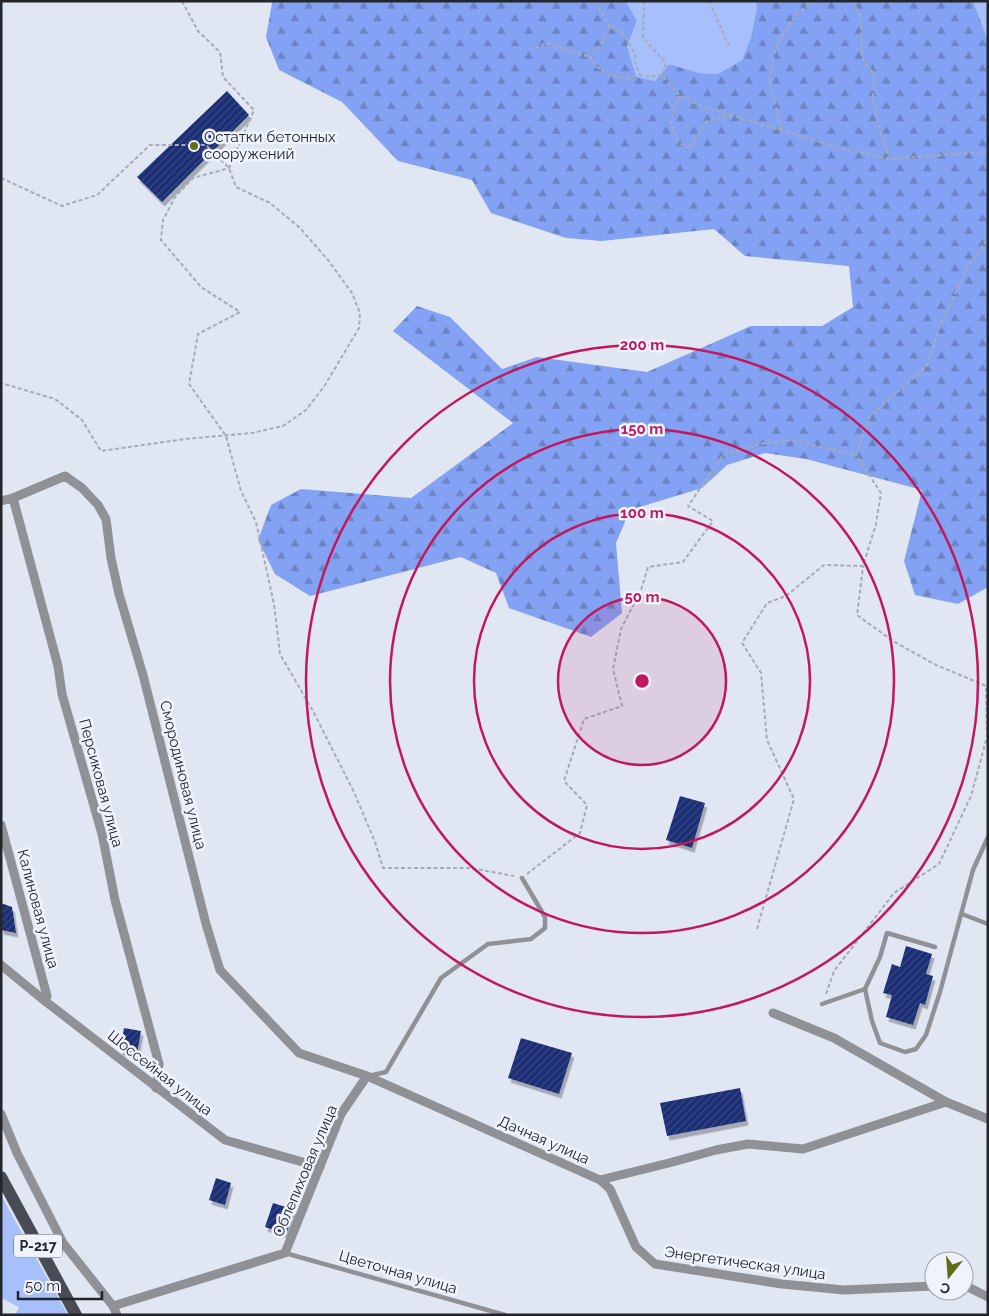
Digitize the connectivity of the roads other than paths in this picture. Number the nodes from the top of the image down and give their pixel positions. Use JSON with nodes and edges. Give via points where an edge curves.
{"nodes":[{"id":1,"x":13,"y":498,"type":"junction"},
{"id":2,"x":1,"y":501,"type":"edge"},
{"id":3,"x":1,"y":824,"type":"edge"},
{"id":4,"x":988,"y":837,"type":"edge"},
{"id":5,"x":522,"y":878,"type":"road end"},
{"id":6,"x":962,"y":914,"type":"junction"},
{"id":7,"x":988,"y":924,"type":"edge"},
{"id":8,"x":935,"y":948,"type":"dead end"},
{"id":9,"x":1,"y":965,"type":"edge"},
{"id":10,"x":865,"y":989,"type":"junction"},
{"id":11,"x":45,"y":1001,"type":"junction"},
{"id":12,"x":822,"y":1004,"type":"road end"},
{"id":13,"x":773,"y":1014,"type":"dead end"},
{"id":14,"x":367,"y":1076,"type":"junction"},
{"id":15,"x":156,"y":1088,"type":"junction"},
{"id":16,"x":946,"y":1102,"type":"junction"},
{"id":17,"x":1,"y":1114,"type":"edge"},
{"id":18,"x":988,"y":1120,"type":"edge"},
{"id":19,"x":320,"y":1167,"type":"junction"},
{"id":20,"x":1,"y":1177,"type":"edge"},
{"id":21,"x":600,"y":1180,"type":"junction"},
{"id":22,"x":285,"y":1253,"type":"junction"},
{"id":23,"x":924,"y":1286,"type":"edge"},
{"id":24,"x":974,"y":1290,"type":"edge"},
{"id":25,"x":988,"y":1296,"type":"edge"},
{"id":26,"x":115,"y":1311,"type":"edge"},
{"id":27,"x":76,"y":1315,"type":"edge"},
{"id":28,"x":505,"y":1315,"type":"edge"}],
"edges":[{"from":1,"to":2,"type":"street"},
{"from":1,"to":14,"type":"street","name":"Смородиновая улица","via":[[65,476],[82,488],[106,519],[119,594],[220,970],[299,1053]]},
{"from":1,"to":15,"type":"street","name":"Персиковая улица","via":[[159,1064]]},
{"from":3,"to":11,"type":"street","name":"Калиновая улица","via":[[47,996]]},
{"from":4,"to":6,"type":"lane","via":[[973,870]]},
{"from":5,"to":14,"type":"lane","via":[[544,916],[544,928],[531,939],[488,944],[442,978],[386,1072]]},
{"from":6,"to":7,"type":"lane"},
{"from":6,"to":10,"type":"lane","via":[[926,1035],[916,1049],[905,1052],[880,1044]]},
{"from":8,"to":10,"type":"lane","via":[[887,933]]},
{"from":9,"to":11,"type":"street","name":"Шоссейная улица"},
{"from":10,"to":12,"type":"lane"},
{"from":11,"to":15,"type":"street","name":"Шоссейная улица"},
{"from":13,"to":16,"type":"street","via":[[834,1038]]},
{"from":14,"to":19,"type":"street","name":"Облепиховая улица","via":[[341,1114]]},
{"from":14,"to":21,"type":"street","name":"Дачная улица"},
{"from":15,"to":19,"type":"street","name":"Шоссейная улица","via":[[226,1140]]},
{"from":16,"to":18,"type":"street"},
{"from":16,"to":21,"type":"street","name":"Дачная улица","via":[[803,1149],[748,1144]]},
{"from":17,"to":26,"type":"street","via":[[16,1153],[63,1243]]},
{"from":19,"to":22,"type":"street","name":"Облепиховая улица"},
{"from":20,"to":27,"type":"main road","number":"Р-217"},
{"from":21,"to":23,"type":"street","name":"Энергетическая улица","via":[[610,1189],[636,1247],[655,1264],[782,1284],[844,1290]]},
{"from":22,"to":26,"type":"street","name":"Облепиховая улица"},
{"from":22,"to":28,"type":"lane","name":"Цветочная улица"},
{"from":24,"to":25,"type":"street"}]}
